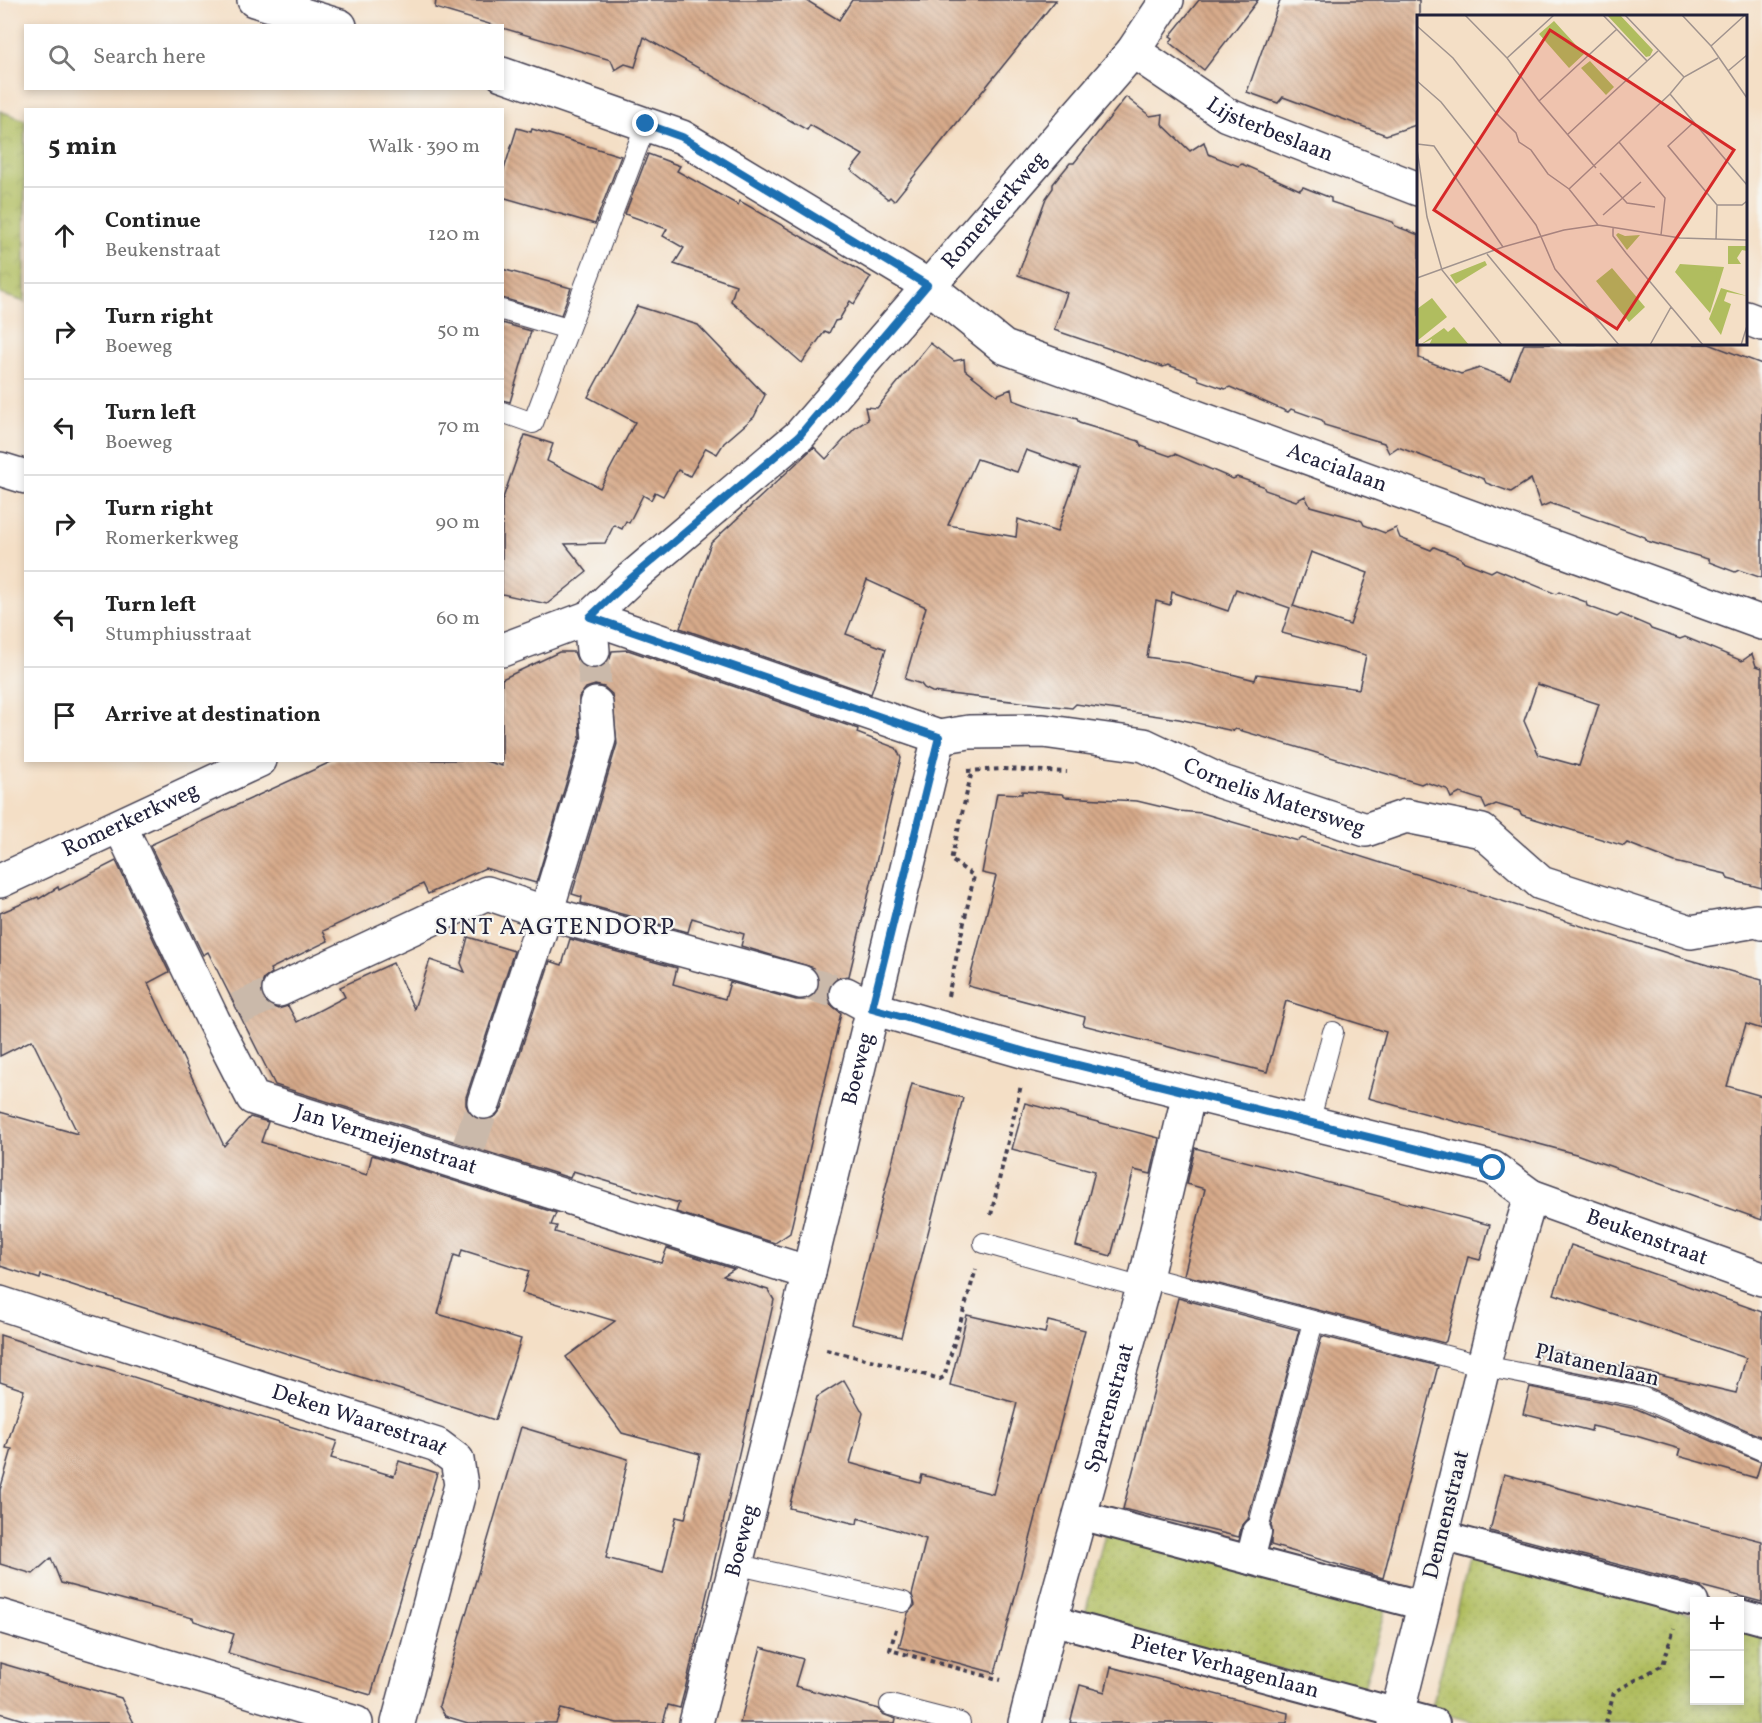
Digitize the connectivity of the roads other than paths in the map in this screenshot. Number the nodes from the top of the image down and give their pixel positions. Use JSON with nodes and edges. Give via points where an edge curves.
{"nodes":[{"id":1,"x":254,"y":0,"type":"edge"},
{"id":2,"x":1167,"y":0,"type":"edge"},
{"id":3,"x":333,"y":24,"type":"edge"},
{"id":4,"x":1133,"y":51,"type":"junction"},
{"id":5,"x":504,"y":75,"type":"edge"},
{"id":6,"x":646,"y":124,"type":"junction"},
{"id":7,"x":1417,"y":188,"type":"edge"},
{"id":8,"x":927,"y":285,"type":"junction"},
{"id":9,"x":504,"y":311,"type":"edge"},
{"id":10,"x":1747,"y":318,"type":"edge"},
{"id":11,"x":1762,"y":324,"type":"edge"},
{"id":12,"x":568,"y":329,"type":"junction"},
{"id":13,"x":504,"y":413,"type":"edge"},
{"id":14,"x":0,"y":469,"type":"edge"},
{"id":15,"x":24,"y":476,"type":"edge"},
{"id":16,"x":590,"y":617,"type":"junction"},
{"id":17,"x":1762,"y":623,"type":"edge"},
{"id":18,"x":504,"y":649,"type":"edge"},
{"id":19,"x":593,"y":651,"type":"tunnel mouth"},
{"id":20,"x":597,"y":704,"type":"tunnel mouth"},
{"id":21,"x":939,"y":737,"type":"junction"},
{"id":22,"x":256,"y":762,"type":"edge"},
{"id":23,"x":120,"y":826,"type":"junction"},
{"id":24,"x":0,"y":881,"type":"edge"},
{"id":25,"x":546,"y":913,"type":"junction"},
{"id":26,"x":1762,"y":923,"type":"edge"},
{"id":27,"x":801,"y":982,"type":"tunnel mouth"},
{"id":28,"x":279,"y":990,"type":"tunnel mouth"},
{"id":29,"x":859,"y":1001,"type":"junction"},
{"id":30,"x":1333,"y":1032,"type":"dead end"},
{"id":31,"x":1190,"y":1093,"type":"junction"},
{"id":32,"x":484,"y":1102,"type":"tunnel mouth"},
{"id":33,"x":1309,"y":1123,"type":"junction"},
{"id":34,"x":1531,"y":1196,"type":"junction"},
{"id":35,"x":984,"y":1244,"type":"road end"},
{"id":36,"x":809,"y":1273,"type":"junction"},
{"id":37,"x":1762,"y":1279,"type":"edge"},
{"id":38,"x":1144,"y":1283,"type":"junction"},
{"id":39,"x":0,"y":1304,"type":"edge"},
{"id":40,"x":1313,"y":1322,"type":"junction"},
{"id":41,"x":1484,"y":1366,"type":"junction"},
{"id":42,"x":1762,"y":1450,"type":"edge"},
{"id":43,"x":1080,"y":1515,"type":"junction"},
{"id":44,"x":1257,"y":1532,"type":"joint"},
{"id":45,"x":1442,"y":1536,"type":"junction"},
{"id":46,"x":1250,"y":1560,"type":"junction"},
{"id":47,"x":735,"y":1564,"type":"junction"},
{"id":48,"x":1689,"y":1601,"type":"edge"},
{"id":49,"x":903,"y":1602,"type":"road end"},
{"id":50,"x":1424,"y":1606,"type":"junction"},
{"id":51,"x":1744,"y":1615,"type":"edge"},
{"id":52,"x":0,"y":1616,"type":"edge"},
{"id":53,"x":1051,"y":1620,"type":"junction"},
{"id":54,"x":1762,"y":1620,"type":"edge"},
{"id":55,"x":890,"y":1705,"type":"dead end"},
{"id":56,"x":1396,"y":1718,"type":"edge"},
{"id":57,"x":356,"y":1723,"type":"edge"},
{"id":58,"x":398,"y":1723,"type":"edge"},
{"id":59,"x":696,"y":1723,"type":"edge"},
{"id":60,"x":960,"y":1723,"type":"edge"},
{"id":61,"x":1025,"y":1723,"type":"edge"},
{"id":62,"x":1435,"y":1723,"type":"edge"}],
"edges":[{"from":1,"to":3,"type":"street"},
{"from":2,"to":4,"type":"street","name":"Romerkerkweg"},
{"from":4,"to":7,"type":"street","name":"Lijsterbeslaan","via":[[1227,115]]},
{"from":4,"to":8,"type":"street","name":"Romerkerkweg"},
{"from":5,"to":6,"type":"street","name":"Acacialaan"},
{"from":6,"to":8,"type":"street","name":"Acacialaan","via":[[682,137]]},
{"from":6,"to":12,"type":"lane"},
{"from":8,"to":16,"type":"street","name":"Romerkerkweg","via":[[799,436]]},
{"from":8,"to":17,"type":"street","name":"Acacialaan","via":[[1004,347]]},
{"from":9,"to":12,"type":"lane"},
{"from":10,"to":11,"type":"street"},
{"from":12,"to":13,"type":"lane","via":[[533,423]]},
{"from":14,"to":15,"type":"street"},
{"from":16,"to":18,"type":"street","name":"Romerkerkweg"},
{"from":16,"to":19,"type":"street"},
{"from":16,"to":21,"type":"street"},
{"from":20,"to":25,"type":"street","via":[[599,739]]},
{"from":21,"to":26,"type":"street","name":"Cornelis Matersweg","via":[[969,732],[1042,731],[1144,745],[1222,782],[1366,830],[1406,816],[1482,831],[1541,883],[1691,932]]},
{"from":21,"to":29,"type":"street","name":"Boeweg"},
{"from":22,"to":23,"type":"street","name":"Romerkerkweg"},
{"from":23,"to":24,"type":"street","name":"Romerkerkweg"},
{"from":23,"to":36,"type":"street","name":"Jan Vermeijenstraat","via":[[225,1015],[253,1098],[467,1155]]},
{"from":25,"to":27,"type":"street"},
{"from":25,"to":28,"type":"street","via":[[487,893]]},
{"from":25,"to":32,"type":"street"},
{"from":29,"to":31,"type":"street","name":"Beukenstraat","via":[[1029,1053]]},
{"from":29,"to":36,"type":"street","name":"Boeweg"},
{"from":30,"to":33,"type":"lane"},
{"from":31,"to":33,"type":"street","name":"Beukenstraat"},
{"from":31,"to":38,"type":"street","name":"Sparrenstraat"},
{"from":33,"to":34,"type":"street","name":"Beukenstraat","via":[[1493,1168]]},
{"from":34,"to":37,"type":"street","name":"Beukenstraat"},
{"from":34,"to":41,"type":"street","name":"Dennenstraat"},
{"from":35,"to":38,"type":"lane","name":"Platanenlaan"},
{"from":36,"to":47,"type":"street","name":"Boeweg"},
{"from":38,"to":40,"type":"lane","name":"Platanenlaan"},
{"from":38,"to":43,"type":"street","name":"Sparrenstraat"},
{"from":39,"to":58,"type":"street","name":"Deken Waarestraat","via":[[437,1445],[457,1460],[461,1485]]},
{"from":40,"to":41,"type":"lane","name":"Platanenlaan"},
{"from":40,"to":44,"type":"lane"},
{"from":41,"to":42,"type":"lane","name":"Platanenlaan","via":[[1641,1397]]},
{"from":41,"to":45,"type":"street","name":"Dennenstraat"},
{"from":43,"to":46,"type":"street"},
{"from":43,"to":53,"type":"street","name":"Sparrenstraat"},
{"from":44,"to":46,"type":"street"},
{"from":45,"to":48,"type":"street"},
{"from":45,"to":50,"type":"street","name":"Dennenstraat"},
{"from":46,"to":50,"type":"street"},
{"from":47,"to":49,"type":"lane"},
{"from":47,"to":59,"type":"street","name":"Boeweg"},
{"from":50,"to":56,"type":"street","name":"Dennenstraat"},
{"from":51,"to":54,"type":"street"},
{"from":52,"to":57,"type":"street"},
{"from":53,"to":56,"type":"street","name":"Pieter Verhagenlaan"},
{"from":53,"to":61,"type":"street","name":"Sparrenstraat"},
{"from":55,"to":60,"type":"lane"},
{"from":56,"to":62,"type":"street","name":"Pieter Verhagenlaan"}]}
